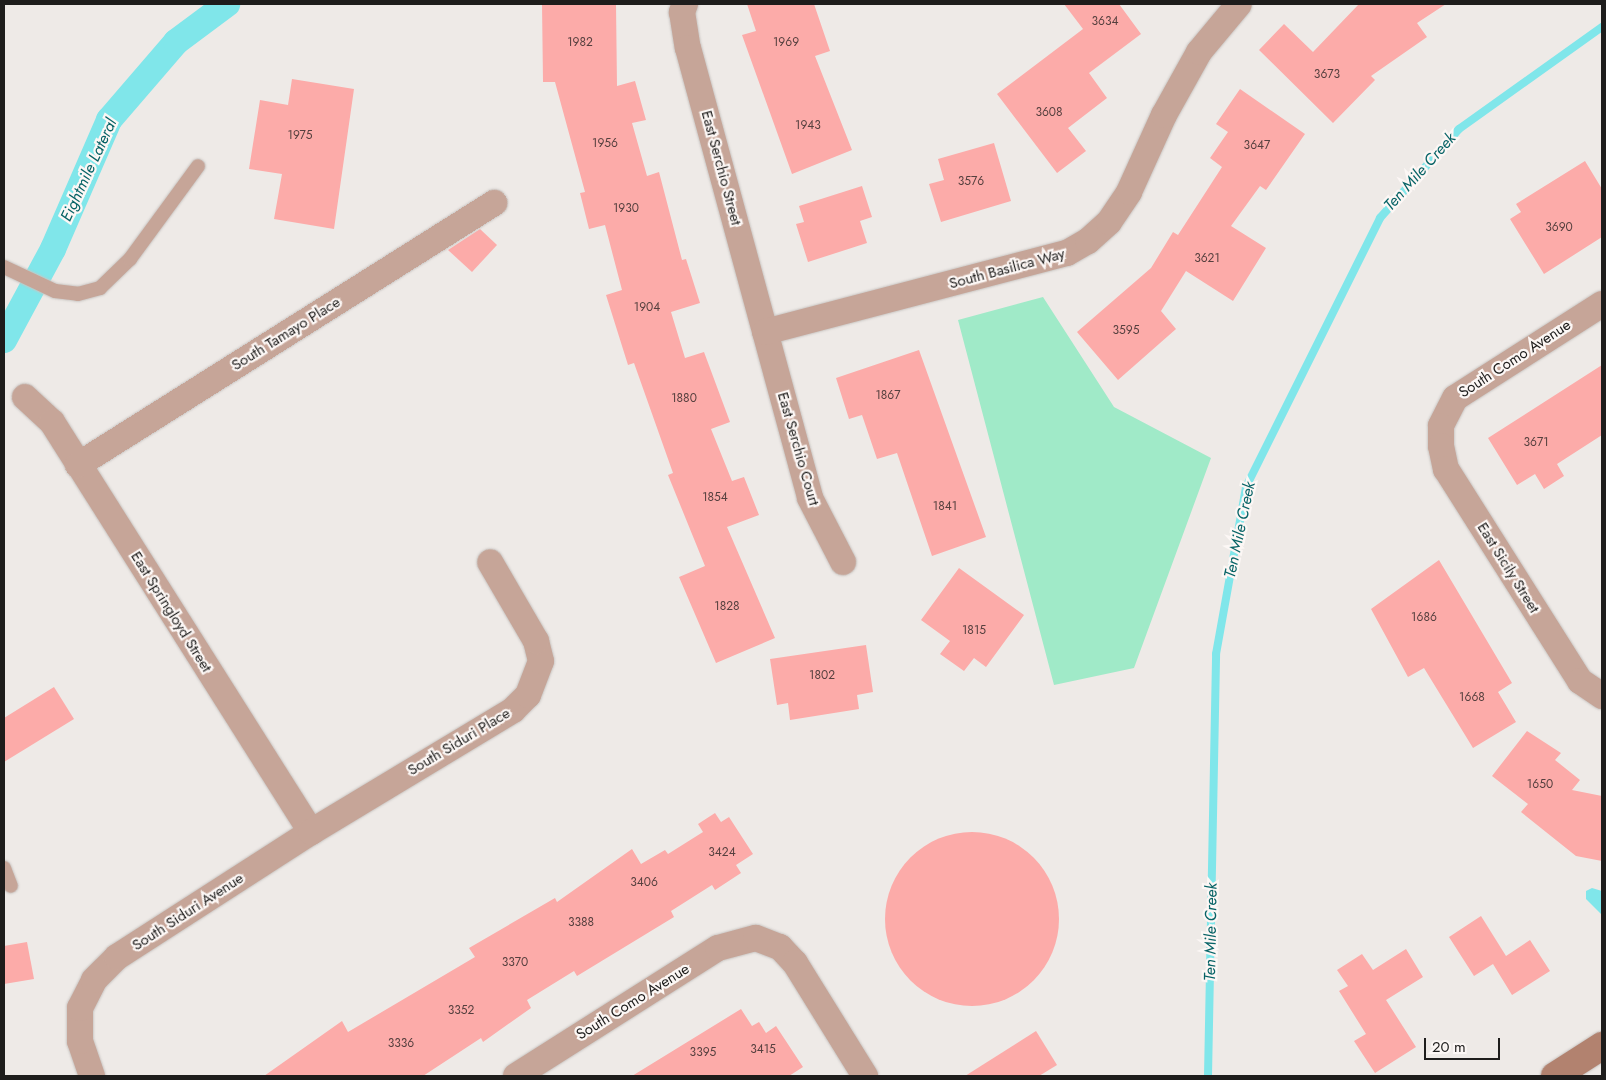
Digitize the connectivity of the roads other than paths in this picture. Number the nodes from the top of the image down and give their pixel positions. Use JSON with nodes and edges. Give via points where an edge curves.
{"nodes":[{"id":1,"x":685,"y":4,"type":"edge"},
{"id":2,"x":1239,"y":4,"type":"edge"},
{"id":3,"x":198,"y":166,"type":"dead end"},
{"id":4,"x":494,"y":203,"type":"dead end"},
{"id":5,"x":6,"y":268,"type":"edge"},
{"id":6,"x":1602,"y":304,"type":"edge"},
{"id":7,"x":766,"y":332,"type":"junction"},
{"id":8,"x":25,"y":396,"type":"dead end"},
{"id":9,"x":1441,"y":426,"type":"joint"},
{"id":10,"x":78,"y":464,"type":"junction"},
{"id":11,"x":490,"y":562,"type":"dead end"},
{"id":12,"x":844,"y":562,"type":"dead end"},
{"id":13,"x":1602,"y":696,"type":"edge"},
{"id":14,"x":311,"y":832,"type":"junction"},
{"id":15,"x":4,"y":868,"type":"edge"},
{"id":16,"x":11,"y":886,"type":"dead end"},
{"id":17,"x":1602,"y":1046,"type":"edge"},
{"id":18,"x":92,"y":1076,"type":"edge"},
{"id":19,"x":516,"y":1076,"type":"edge"},
{"id":20,"x":865,"y":1076,"type":"edge"},
{"id":21,"x":1555,"y":1076,"type":"edge"}],
"edges":[{"from":1,"to":7,"type":"street","name":"East Serchio Street","via":[[682,12],[688,48]]},
{"from":2,"to":7,"type":"street","name":"South Basilica Way","via":[[1199,52],[1164,115],[1129,192],[1109,222],[1088,241],[1067,253]]},
{"from":3,"to":5,"type":"lane","via":[[113,278],[78,294],[55,292]]},
{"from":4,"to":10,"type":"street","name":"South Tamayo Place"},
{"from":6,"to":9,"type":"street","name":"South Como Avenue","via":[[1455,398]]},
{"from":7,"to":12,"type":"street","name":"East Serchio Court","via":[[810,498]]},
{"from":8,"to":10,"type":"street","name":"East Springloyd Street","via":[[52,422]]},
{"from":9,"to":13,"type":"street","name":"East Sicily Street","via":[[1446,469],[1580,682]]},
{"from":10,"to":14,"type":"street","name":"East Springloyd Street"},
{"from":11,"to":14,"type":"street","name":"South Siduri Place","via":[[536,641],[541,660],[528,695],[513,710]]},
{"from":14,"to":18,"type":"street","name":"South Siduri Avenue","via":[[117,957],[94,980],[80,1008],[80,1041]]},
{"from":15,"to":16,"type":"lane"},
{"from":17,"to":21,"type":"main road"},
{"from":19,"to":20,"type":"street","name":"South Como Avenue","via":[[718,948],[756,938],[780,947],[795,963]]}]}
